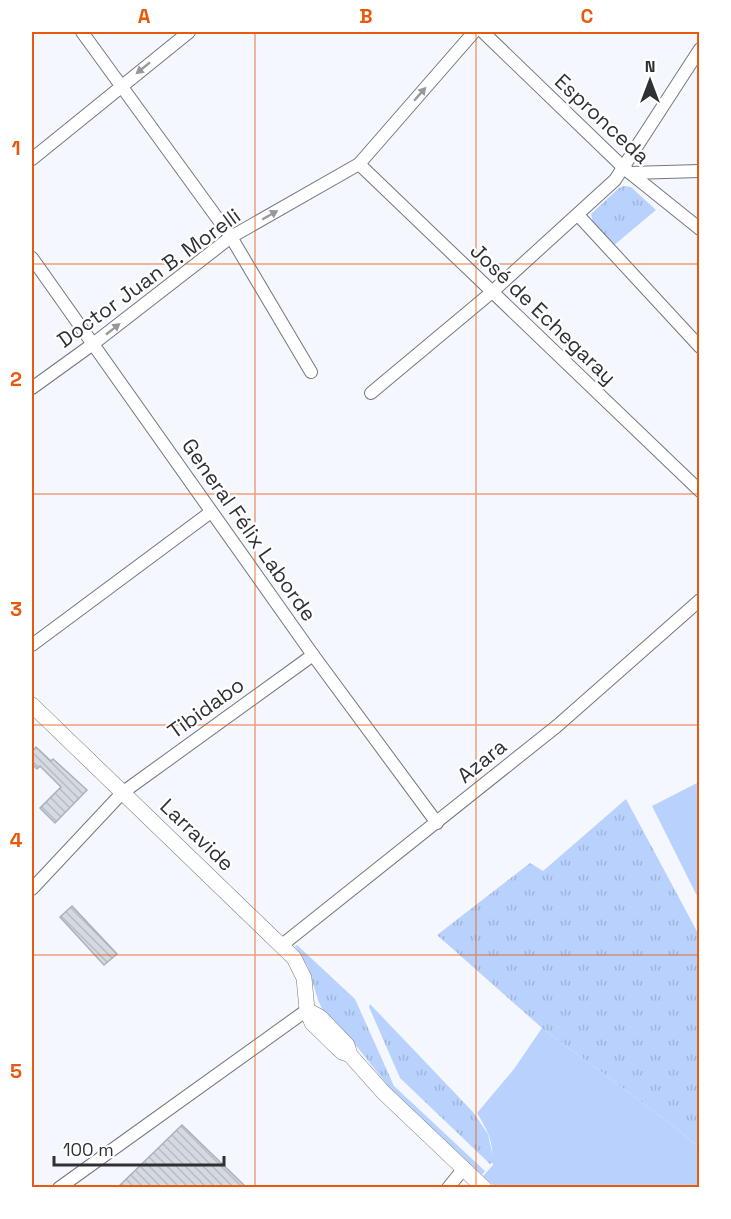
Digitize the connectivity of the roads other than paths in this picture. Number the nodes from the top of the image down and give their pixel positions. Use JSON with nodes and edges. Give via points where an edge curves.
{"nodes":[{"id":1,"x":82,"y":32,"type":"edge"},
{"id":2,"x":189,"y":32,"type":"edge"},
{"id":3,"x":474,"y":32,"type":"edge"},
{"id":4,"x":483,"y":32,"type":"edge"},
{"id":5,"x":699,"y":49,"type":"edge"},
{"id":6,"x":121,"y":86,"type":"junction"},
{"id":7,"x":32,"y":159,"type":"edge"},
{"id":8,"x":359,"y":164,"type":"junction"},
{"id":9,"x":627,"y":171,"type":"junction"},
{"id":10,"x":699,"y":171,"type":"edge"},
{"id":11,"x":578,"y":215,"type":"junction"},
{"id":12,"x":699,"y":229,"type":"edge"},
{"id":13,"x":231,"y":237,"type":"junction"},
{"id":14,"x":32,"y":258,"type":"edge"},
{"id":15,"x":492,"y":292,"type":"junction"},
{"id":16,"x":93,"y":344,"type":"junction"},
{"id":17,"x":699,"y":347,"type":"edge"},
{"id":18,"x":311,"y":372,"type":"dead end"},
{"id":19,"x":32,"y":388,"type":"edge"},
{"id":20,"x":371,"y":393,"type":"dead end"},
{"id":21,"x":699,"y":492,"type":"edge"},
{"id":22,"x":211,"y":512,"type":"junction"},
{"id":23,"x":699,"y":600,"type":"edge"},
{"id":24,"x":32,"y":645,"type":"edge"},
{"id":25,"x":313,"y":655,"type":"junction"},
{"id":26,"x":32,"y":705,"type":"edge"},
{"id":27,"x":122,"y":793,"type":"junction"},
{"id":28,"x":437,"y":823,"type":"junction"},
{"id":29,"x":32,"y":888,"type":"edge"},
{"id":30,"x":282,"y":945,"type":"junction"},
{"id":31,"x":307,"y":1010,"type":"junction"},
{"id":32,"x":464,"y":1168,"type":"junction"},
{"id":33,"x":59,"y":1188,"type":"edge"},
{"id":34,"x":448,"y":1188,"type":"edge"},
{"id":35,"x":484,"y":1188,"type":"edge"}],
"edges":[{"from":1,"to":6,"type":"street"},
{"from":2,"to":6,"type":"street","one_way":true},
{"from":8,"to":3,"type":"street","name":"Doctor Juan B. Morelli","one_way":true},
{"from":4,"to":9,"type":"street","name":"Espronceda"},
{"from":5,"to":9,"type":"street"},
{"from":6,"to":7,"type":"street"},
{"from":6,"to":13,"type":"street"},
{"from":13,"to":8,"type":"street","name":"Doctor Juan B. Morelli","one_way":true},
{"from":8,"to":15,"type":"street","name":"José de Echegaray"},
{"from":9,"to":10,"type":"street"},
{"from":9,"to":11,"type":"street"},
{"from":9,"to":12,"type":"street","name":"Espronceda"},
{"from":11,"to":15,"type":"street"},
{"from":11,"to":17,"type":"street"},
{"from":16,"to":13,"type":"street","name":"Doctor Juan B. Morelli","one_way":true},
{"from":13,"to":18,"type":"street"},
{"from":14,"to":16,"type":"street","name":"General Félix Laborde"},
{"from":15,"to":20,"type":"street"},
{"from":15,"to":21,"type":"street","name":"José de Echegaray"},
{"from":16,"to":19,"type":"street","name":"Doctor Juan B. Morelli"},
{"from":16,"to":22,"type":"street","name":"General Félix Laborde"},
{"from":22,"to":24,"type":"street"},
{"from":22,"to":25,"type":"street","name":"General Félix Laborde"},
{"from":23,"to":28,"type":"street","name":"Azara","via":[[584,704]]},
{"from":25,"to":27,"type":"street","name":"Tibidabo"},
{"from":25,"to":28,"type":"street","name":"General Félix Laborde"},
{"from":26,"to":27,"type":"street","name":"Larravide"},
{"from":27,"to":29,"type":"street","name":"Tibidabo"},
{"from":27,"to":30,"type":"street","name":"Larravide"},
{"from":28,"to":30,"type":"street","name":"Azara"},
{"from":30,"to":31,"type":"street","name":"Larravide","via":[[300,969]]},
{"from":31,"to":32,"type":"street","name":"Larravide","via":[[319,1032],[350,1055],[383,1092]]},
{"from":31,"to":33,"type":"street"},
{"from":32,"to":34,"type":"street"},
{"from":32,"to":35,"type":"street","name":"Larravide"}]}
